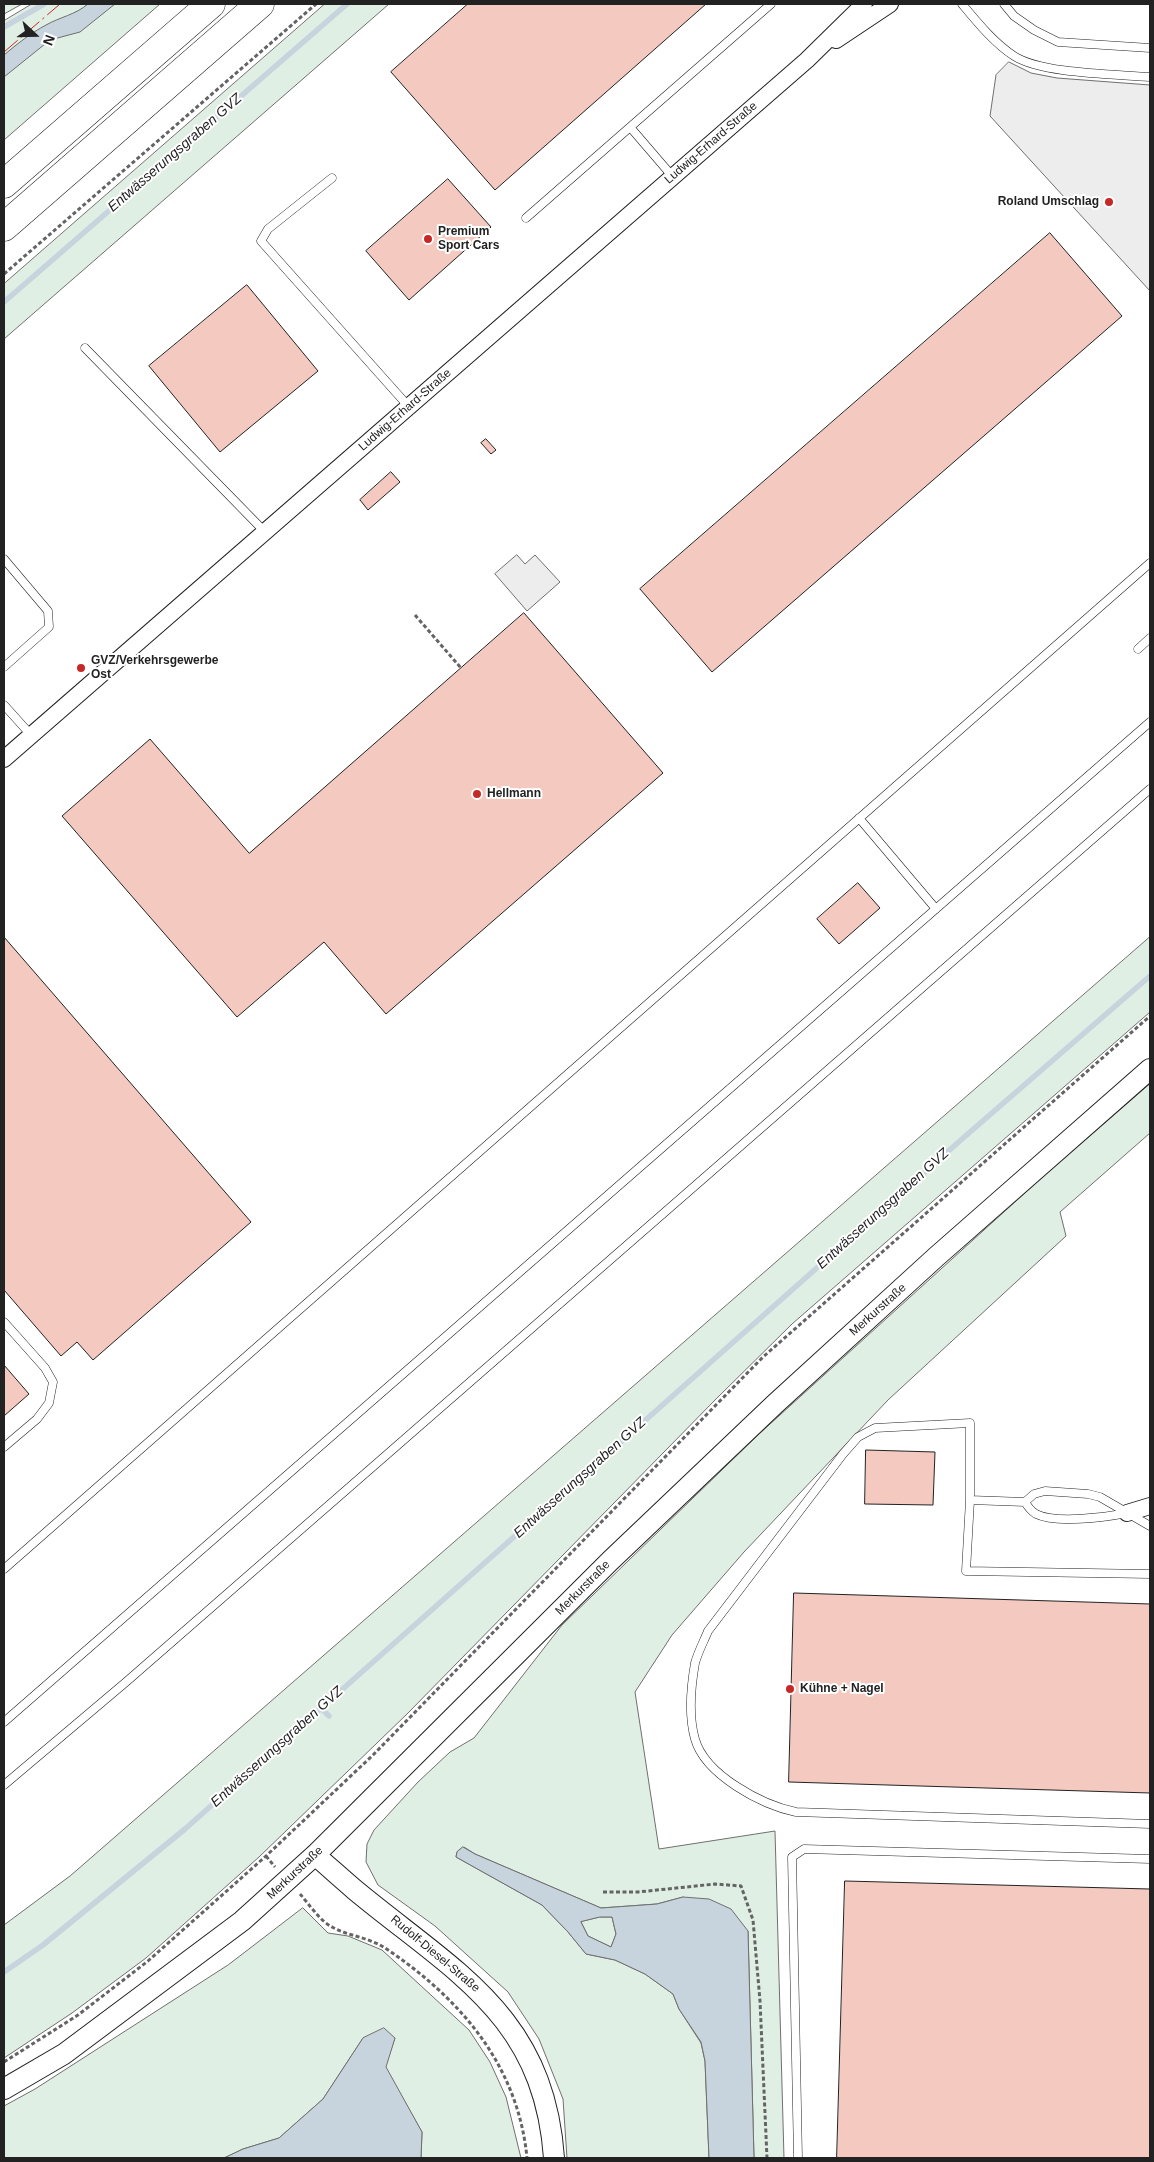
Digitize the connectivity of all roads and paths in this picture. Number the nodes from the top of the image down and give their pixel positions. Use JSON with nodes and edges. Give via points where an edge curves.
{"nodes":[{"id":1,"x":211,"y":4,"type":"edge"},
{"id":2,"x":260,"y":4,"type":"edge"},
{"id":3,"x":316,"y":4,"type":"edge"},
{"id":4,"x":771,"y":4,"type":"edge"},
{"id":5,"x":864,"y":4,"type":"edge"},
{"id":6,"x":890,"y":4,"type":"edge"},
{"id":7,"x":956,"y":4,"type":"edge"},
{"id":8,"x":962,"y":4,"type":"edge"},
{"id":9,"x":1005,"y":4,"type":"edge"},
{"id":10,"x":968,"y":11,"type":"junction"},
{"id":11,"x":1150,"y":48,"type":"edge"},
{"id":12,"x":807,"y":60,"type":"junction"},
{"id":13,"x":1150,"y":77,"type":"edge"},
{"id":14,"x":630,"y":127,"type":"junction"},
{"id":15,"x":673,"y":177,"type":"junction"},
{"id":16,"x":332,"y":178,"type":"dead end"},
{"id":17,"x":4,"y":184,"type":"edge"},
{"id":18,"x":526,"y":218,"type":"dead end"},
{"id":19,"x":4,"y":227,"type":"edge"},
{"id":20,"x":4,"y":274,"type":"edge"},
{"id":21,"x":85,"y":348,"type":"dead end"},
{"id":22,"x":409,"y":407,"type":"junction"},
{"id":23,"x":265,"y":532,"type":"junction"},
{"id":24,"x":4,"y":559,"type":"edge"},
{"id":25,"x":1150,"y":563,"type":"edge"},
{"id":26,"x":415,"y":615,"type":"dead end"},
{"id":27,"x":1150,"y":638,"type":"edge"},
{"id":28,"x":1138,"y":649,"type":"dead end"},
{"id":29,"x":4,"y":667,"type":"edge"},
{"id":30,"x":461,"y":668,"type":"dead end"},
{"id":31,"x":4,"y":705,"type":"edge"},
{"id":32,"x":1150,"y":722,"type":"edge"},
{"id":33,"x":31,"y":735,"type":"junction"},
{"id":34,"x":4,"y":760,"type":"edge"},
{"id":35,"x":1150,"y":789,"type":"edge"},
{"id":36,"x":859,"y":818,"type":"junction"},
{"id":37,"x":936,"y":909,"type":"junction"},
{"id":38,"x":1150,"y":1016,"type":"edge"},
{"id":39,"x":1150,"y":1069,"type":"edge"},
{"id":40,"x":4,"y":1322,"type":"edge"},
{"id":41,"x":4,"y":1447,"type":"edge"},
{"id":42,"x":970,"y":1500,"type":"junction"},
{"id":43,"x":1025,"y":1502,"type":"junction"},
{"id":44,"x":1150,"y":1506,"type":"edge"},
{"id":45,"x":1127,"y":1513,"type":"junction"},
{"id":46,"x":1150,"y":1526,"type":"edge"},
{"id":47,"x":4,"y":1569,"type":"edge"},
{"id":48,"x":1150,"y":1574,"type":"edge"},
{"id":49,"x":4,"y":1722,"type":"edge"},
{"id":50,"x":4,"y":1785,"type":"edge"},
{"id":51,"x":1150,"y":1824,"type":"edge"},
{"id":52,"x":315,"y":1855,"type":"junction"},
{"id":53,"x":266,"y":1856,"type":"junction"},
{"id":54,"x":1150,"y":1859,"type":"edge"},
{"id":55,"x":287,"y":1880,"type":"junction"},
{"id":56,"x":603,"y":1892,"type":"dead end"},
{"id":57,"x":4,"y":2062,"type":"edge"},
{"id":58,"x":4,"y":2089,"type":"edge"},
{"id":59,"x":527,"y":2158,"type":"edge"},
{"id":60,"x":554,"y":2158,"type":"edge"},
{"id":61,"x":767,"y":2158,"type":"edge"},
{"id":62,"x":798,"y":2158,"type":"edge"}],
"edges":[{"from":1,"to":17,"type":"highway"},
{"from":2,"to":19,"type":"highway"},
{"from":3,"to":20,"type":"path"},
{"from":4,"to":14,"type":"lane"},
{"from":5,"to":12,"type":"street","name":"Ludwig-Erhard-Straße"},
{"from":6,"to":12,"type":"street","name":"Ludwig-Erhard-Straße"},
{"from":7,"to":10,"type":"lane"},
{"from":8,"to":10,"type":"lane"},
{"from":9,"to":11,"type":"lane","via":[[1014,16],[1058,42]]},
{"from":10,"to":13,"type":"lane","via":[[1013,56],[1035,66]]},
{"from":12,"to":15,"type":"street","name":"Ludwig-Erhard-Straße"},
{"from":14,"to":15,"type":"lane"},
{"from":14,"to":18,"type":"lane"},
{"from":15,"to":22,"type":"street","name":"Ludwig-Erhard-Straße"},
{"from":16,"to":22,"type":"lane","via":[[268,229],[261,242]]},
{"from":21,"to":23,"type":"lane"},
{"from":22,"to":23,"type":"street","name":"Ludwig-Erhard-Straße"},
{"from":23,"to":33,"type":"street","name":"Ludwig-Erhard-Straße"},
{"from":24,"to":29,"type":"lane","via":[[48,611],[49,627]]},
{"from":25,"to":36,"type":"lane"},
{"from":26,"to":30,"type":"path"},
{"from":27,"to":28,"type":"lane"},
{"from":31,"to":33,"type":"lane"},
{"from":32,"to":37,"type":"lane"},
{"from":33,"to":34,"type":"street","name":"Ludwig-Erhard-Straße"},
{"from":35,"to":50,"type":"lane"},
{"from":36,"to":37,"type":"lane"},
{"from":36,"to":47,"type":"lane"},
{"from":37,"to":49,"type":"lane"},
{"from":38,"to":53,"type":"path","via":[[763,1357],[373,1755]]},
{"from":39,"to":52,"type":"street","name":"Merkurstraße","via":[[775,1404],[610,1561]]},
{"from":40,"to":41,"type":"lane","via":[[45,1368],[53,1382],[49,1403],[37,1419]]},
{"from":42,"to":43,"type":"lane"},
{"from":42,"to":48,"type":"lane","via":[[966,1571]]},
{"from":42,"to":51,"type":"lane","via":[[970,1423],[875,1428],[858,1437],[708,1631],[694,1670],[690,1705],[695,1740],[707,1761],[750,1796],[796,1812]]},
{"from":43,"to":45,"type":"lane","via":[[1033,1513],[1041,1516],[1088,1519]]},
{"from":43,"to":45,"type":"lane","via":[[1045,1490],[1071,1492],[1100,1497]]},
{"from":44,"to":45,"type":"street"},
{"from":45,"to":46,"type":"lane"},
{"from":52,"to":55,"type":"street","name":"Merkurstraße"},
{"from":52,"to":60,"type":"street","name":"Rudolf-Diesel-Straße","via":[[465,1976],[492,2004],[528,2058],[543,2093]]},
{"from":53,"to":55,"type":"path"},
{"from":53,"to":57,"type":"path","via":[[148,1961],[78,2015]]},
{"from":54,"to":62,"type":"lane","via":[[804,1849],[792,1858]]},
{"from":55,"to":58,"type":"street","name":"Merkurstraße","via":[[242,1921],[128,2008],[64,2054]]},
{"from":55,"to":59,"type":"path","via":[[328,1925],[370,1940],[406,1963],[440,1992],[482,2037],[508,2081],[520,2117]]},
{"from":56,"to":61,"type":"path","via":[[715,1884],[741,1886],[753,1920]]}]}
